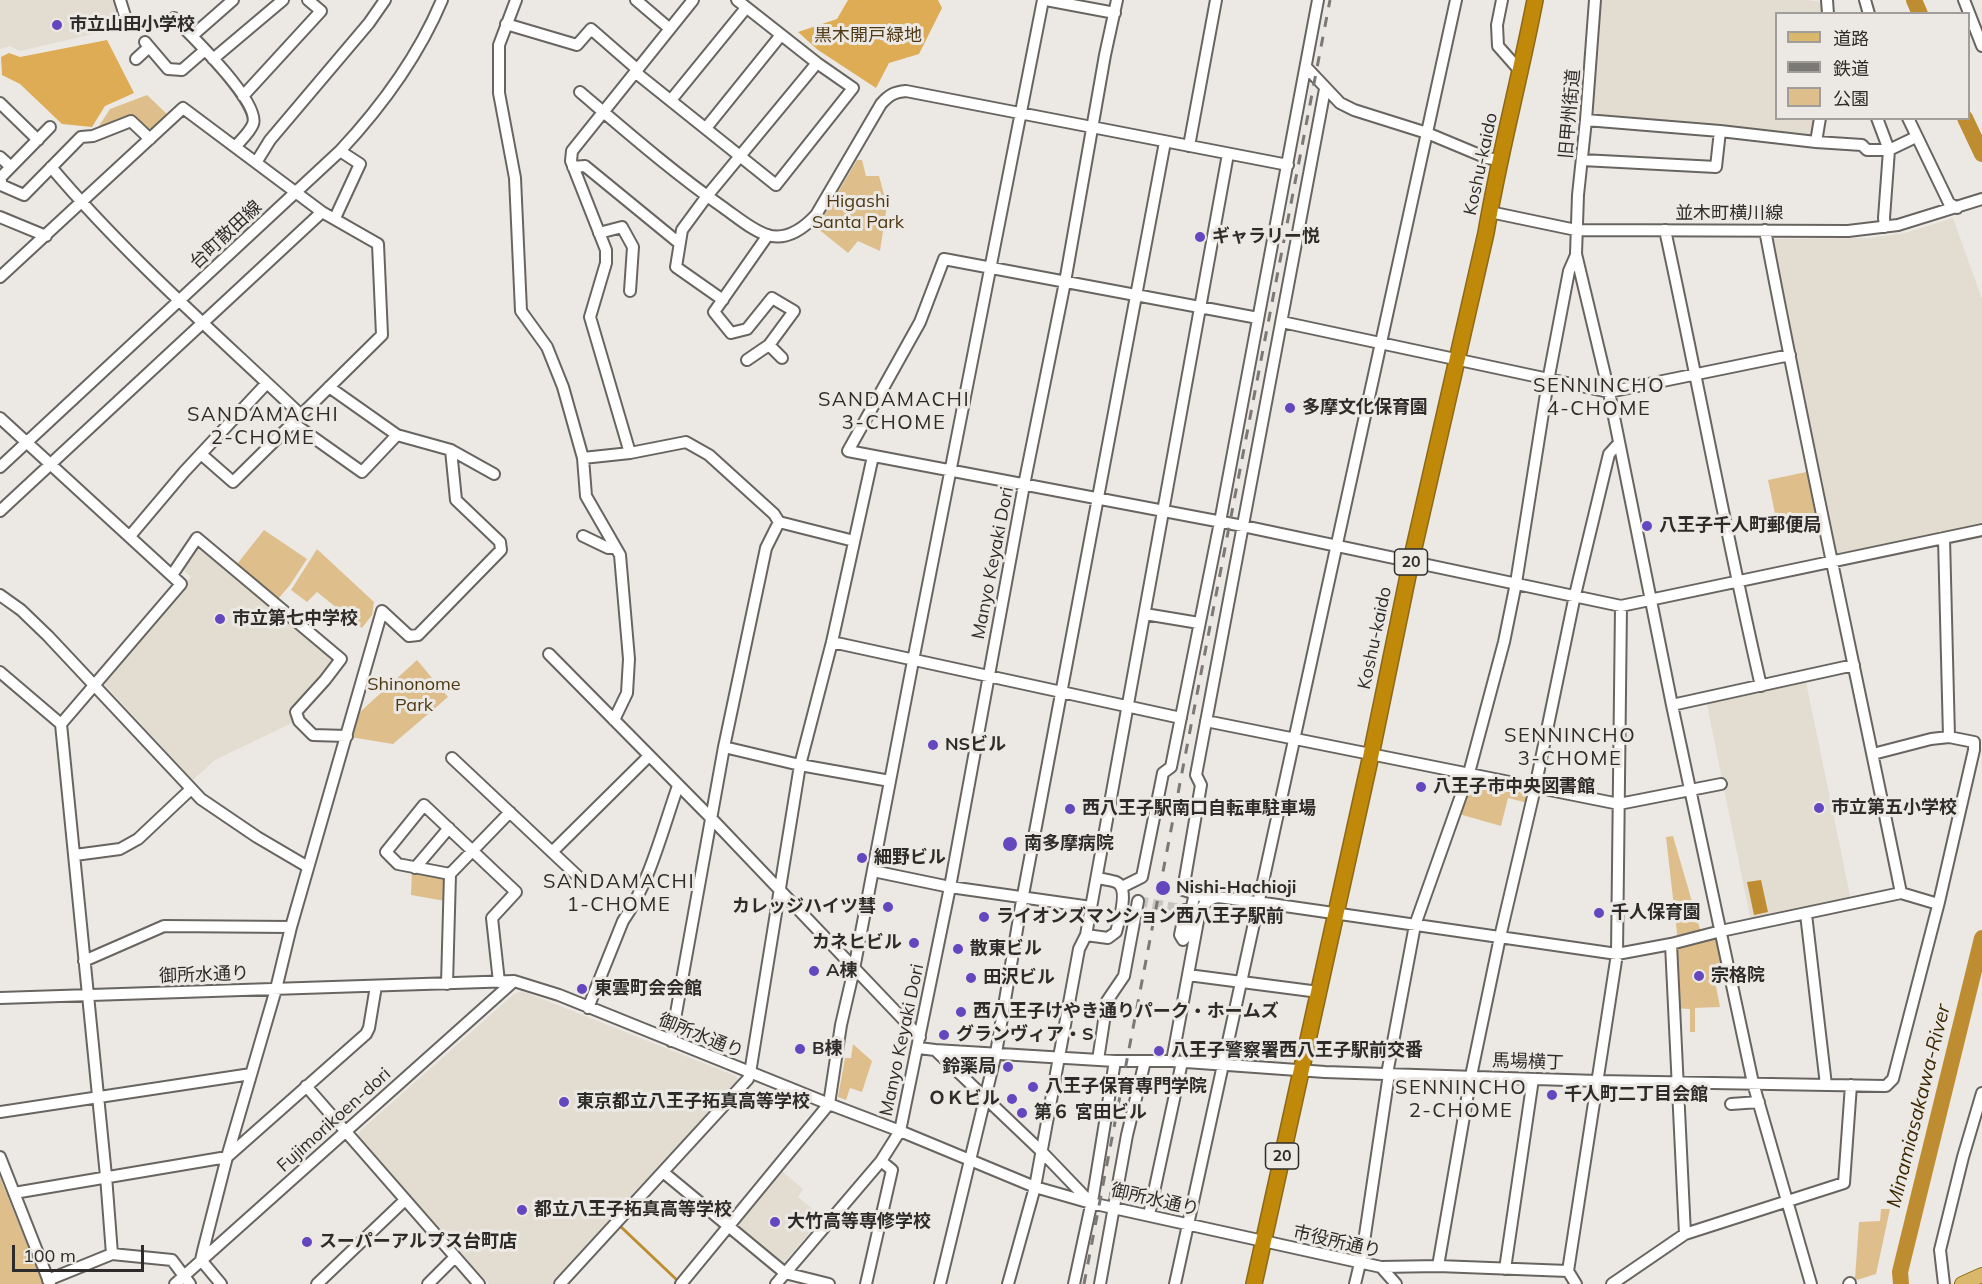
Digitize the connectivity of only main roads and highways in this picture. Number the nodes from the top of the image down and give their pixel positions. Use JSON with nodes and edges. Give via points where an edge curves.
{"nodes":[{"id":1,"x":1535,"y":0,"type":"edge"},
{"id":2,"x":1982,"y":1275,"type":"edge"},
{"id":3,"x":1254,"y":1284,"type":"edge"},
{"id":4,"x":1962,"y":1284,"type":"edge"}],
"edges":[{"from":1,"to":3,"type":"highway","name":"Koshu-kaido","number":"20"},
{"from":2,"to":4,"type":"main road"}]}
